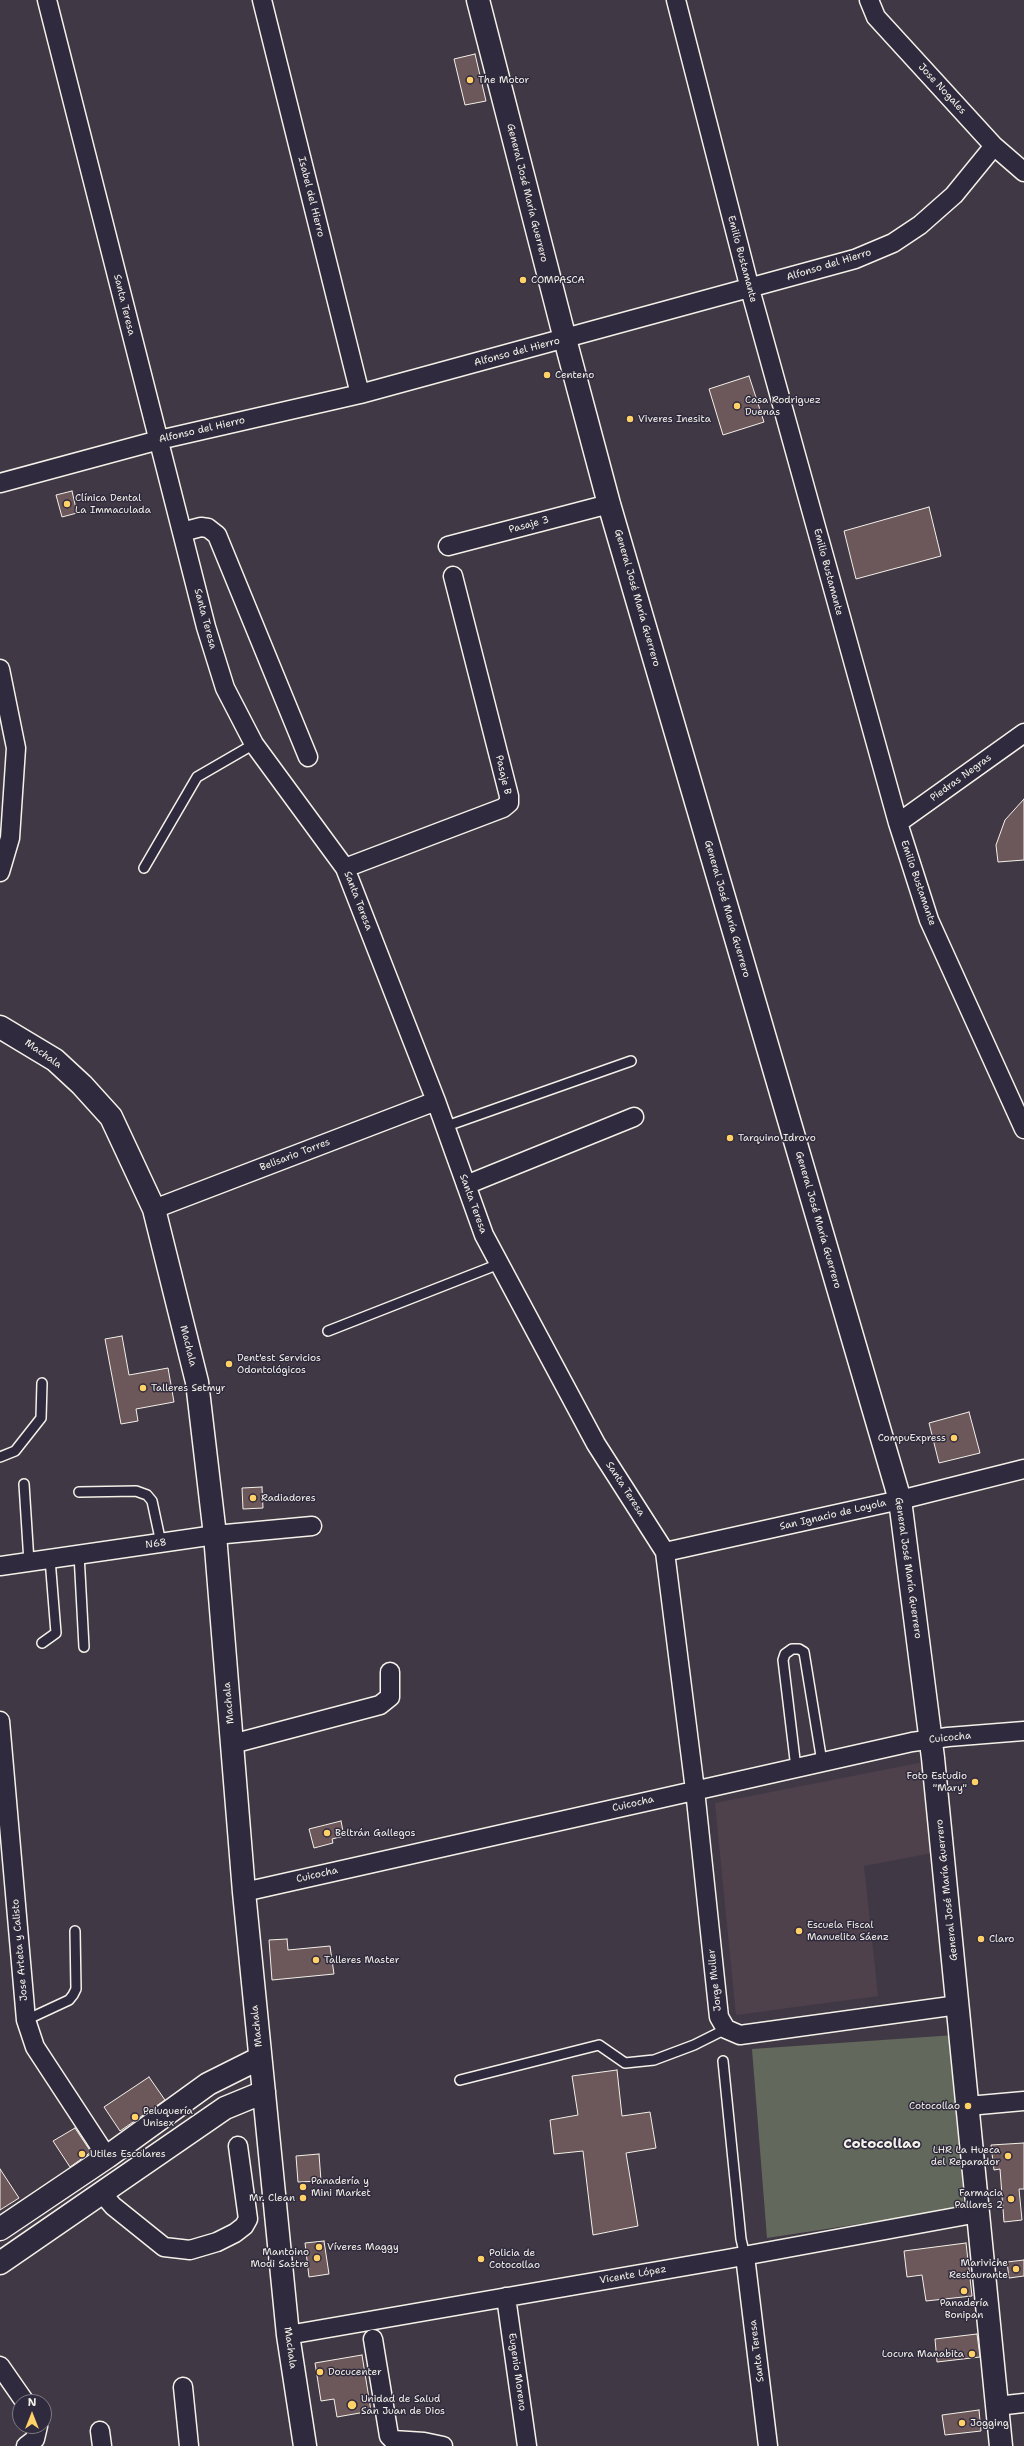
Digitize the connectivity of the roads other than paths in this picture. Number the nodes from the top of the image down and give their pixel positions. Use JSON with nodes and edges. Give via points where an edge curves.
{"nodes":[{"id":1,"x":47,"y":0,"type":"edge"},
{"id":2,"x":262,"y":0,"type":"edge"},
{"id":3,"x":478,"y":0,"type":"edge"},
{"id":4,"x":676,"y":0,"type":"edge"},
{"id":5,"x":870,"y":0,"type":"edge"},
{"id":6,"x":994,"y":146,"type":"junction"},
{"id":7,"x":1024,"y":172,"type":"edge"},
{"id":8,"x":750,"y":288,"type":"junction"},
{"id":9,"x":564,"y":339,"type":"junction"},
{"id":10,"x":360,"y":394,"type":"junction"},
{"id":11,"x":159,"y":440,"type":"junction"},
{"id":12,"x":0,"y":484,"type":"edge"},
{"id":13,"x":609,"y":504,"type":"junction"},
{"id":14,"x":182,"y":532,"type":"junction"},
{"id":15,"x":448,"y":546,"type":"dead end"},
{"id":16,"x":453,"y":576,"type":"dead end"},
{"id":17,"x":0,"y":669,"type":"edge"},
{"id":18,"x":1024,"y":733,"type":"edge"},
{"id":19,"x":254,"y":744,"type":"junction"},
{"id":20,"x":308,"y":757,"type":"dead end"},
{"id":21,"x":898,"y":823,"type":"junction"},
{"id":22,"x":144,"y":868,"type":"dead end"},
{"id":23,"x":345,"y":868,"type":"junction"},
{"id":24,"x":0,"y":872,"type":"edge"},
{"id":25,"x":0,"y":1027,"type":"edge"},
{"id":26,"x":631,"y":1061,"type":"dead end"},
{"id":27,"x":436,"y":1101,"type":"junction"},
{"id":28,"x":634,"y":1117,"type":"dead end"},
{"id":29,"x":444,"y":1127,"type":"junction"},
{"id":30,"x":1024,"y":1128,"type":"edge"},
{"id":31,"x":466,"y":1185,"type":"junction"},
{"id":32,"x":154,"y":1209,"type":"junction"},
{"id":33,"x":499,"y":1264,"type":"junction"},
{"id":34,"x":328,"y":1331,"type":"dead end"},
{"id":35,"x":42,"y":1383,"type":"dead end"},
{"id":36,"x":0,"y":1457,"type":"edge"},
{"id":37,"x":1024,"y":1469,"type":"edge"},
{"id":38,"x":24,"y":1484,"type":"dead end"},
{"id":39,"x":79,"y":1492,"type":"dead end"},
{"id":40,"x":900,"y":1500,"type":"junction"},
{"id":41,"x":312,"y":1526,"type":"dead end"},
{"id":42,"x":215,"y":1535,"type":"junction"},
{"id":43,"x":161,"y":1543,"type":"junction"},
{"id":44,"x":665,"y":1552,"type":"junction"},
{"id":45,"x":79,"y":1554,"type":"junction"},
{"id":46,"x":50,"y":1560,"type":"junction"},
{"id":47,"x":29,"y":1562,"type":"junction"},
{"id":48,"x":0,"y":1566,"type":"edge"},
{"id":49,"x":42,"y":1643,"type":"dead end"},
{"id":50,"x":84,"y":1647,"type":"dead end"},
{"id":51,"x":390,"y":1672,"type":"dead end"},
{"id":52,"x":0,"y":1721,"type":"edge"},
{"id":53,"x":1024,"y":1732,"type":"edge"},
{"id":54,"x":931,"y":1739,"type":"junction"},
{"id":55,"x":232,"y":1744,"type":"junction"},
{"id":56,"x":822,"y":1762,"type":"junction"},
{"id":57,"x":796,"y":1768,"type":"junction"},
{"id":58,"x":695,"y":1790,"type":"junction"},
{"id":59,"x":244,"y":1892,"type":"junction"},
{"id":60,"x":75,"y":1931,"type":"dead end"},
{"id":61,"x":958,"y":2005,"type":"junction"},
{"id":62,"x":26,"y":2020,"type":"junction"},
{"id":63,"x":726,"y":2030,"type":"junction"},
{"id":64,"x":260,"y":2058,"type":"junction"},
{"id":65,"x":723,"y":2061,"type":"dead end"},
{"id":66,"x":460,"y":2080,"type":"dead end"},
{"id":67,"x":264,"y":2092,"type":"junction"},
{"id":68,"x":1024,"y":2101,"type":"edge"},
{"id":69,"x":968,"y":2106,"type":"junction"},
{"id":70,"x":238,"y":2146,"type":"dead end"},
{"id":71,"x":107,"y":2157,"type":"junction"},
{"id":72,"x":101,"y":2192,"type":"junction"},
{"id":73,"x":978,"y":2213,"type":"junction"},
{"id":74,"x":0,"y":2230,"type":"edge"},
{"id":75,"x":745,"y":2256,"type":"junction"},
{"id":76,"x":0,"y":2263,"type":"edge"},
{"id":77,"x":506,"y":2297,"type":"junction"},
{"id":78,"x":288,"y":2335,"type":"junction"},
{"id":79,"x":373,"y":2340,"type":"dead end"},
{"id":80,"x":0,"y":2366,"type":"edge"},
{"id":81,"x":183,"y":2387,"type":"dead end"},
{"id":82,"x":19,"y":2394,"type":"edge"},
{"id":83,"x":1024,"y":2403,"type":"edge"},
{"id":84,"x":997,"y":2406,"type":"junction"},
{"id":85,"x":36,"y":2434,"type":"edge"},
{"id":86,"x":26,"y":2446,"type":"edge"},
{"id":87,"x":189,"y":2446,"type":"edge"},
{"id":88,"x":305,"y":2446,"type":"edge"},
{"id":89,"x":443,"y":2446,"type":"edge"},
{"id":90,"x":527,"y":2446,"type":"edge"},
{"id":91,"x":768,"y":2446,"type":"edge"},
{"id":92,"x":1001,"y":2446,"type":"edge"}],
"edges":[{"from":1,"to":11,"type":"street","name":"Santa Teresa"},
{"from":2,"to":10,"type":"street","name":"Isabel del Hierro"},
{"from":3,"to":9,"type":"street","name":"General José María Guerrero"},
{"from":4,"to":8,"type":"street","name":"Emilio Bustamante"},
{"from":5,"to":6,"type":"street","name":"Jose Nogales","via":[[876,17]]},
{"from":6,"to":7,"type":"street","name":"Jose Nogales"},
{"from":6,"to":8,"type":"street","name":"Alfonso del Hierro","via":[[954,195],[920,225],[893,243],[855,259]]},
{"from":8,"to":9,"type":"street","name":"Alfonso del Hierro"},
{"from":8,"to":21,"type":"street","name":"Emilio Bustamante"},
{"from":9,"to":10,"type":"street","name":"Alfonso del Hierro"},
{"from":9,"to":13,"type":"street","name":"General José María Guerrero"},
{"from":10,"to":11,"type":"street","name":"Alfonso del Hierro"},
{"from":11,"to":12,"type":"street","name":"Alfonso del Hierro"},
{"from":11,"to":14,"type":"street","name":"Santa Teresa"},
{"from":13,"to":15,"type":"street","name":"Pasaje 3"},
{"from":13,"to":40,"type":"street","name":"General José María Guerrero"},
{"from":14,"to":19,"type":"street","name":"Santa Teresa","via":[[206,627],[225,688]]},
{"from":14,"to":20,"type":"street","via":[[201,527],[208,528],[217,535]]},
{"from":16,"to":23,"type":"street","name":"Pasaje B","via":[[509,803],[503,808]]},
{"from":17,"to":24,"type":"street","via":[[16,748],[10,838]]},
{"from":18,"to":21,"type":"street","name":"Piedras Negras"},
{"from":19,"to":22,"type":"lane","via":[[197,777]]},
{"from":19,"to":23,"type":"street","name":"Santa Teresa"},
{"from":21,"to":30,"type":"street","name":"Emilio Bustamante","via":[[929,920]]},
{"from":23,"to":27,"type":"street","name":"Santa Teresa"},
{"from":25,"to":32,"type":"street","name":"Machala","via":[[55,1060],[111,1117]]},
{"from":26,"to":29,"type":"lane"},
{"from":27,"to":29,"type":"street","name":"Santa Teresa"},
{"from":27,"to":32,"type":"street","name":"Belisario Torres"},
{"from":28,"to":31,"type":"street"},
{"from":29,"to":31,"type":"street","name":"Santa Teresa"},
{"from":31,"to":33,"type":"street","name":"Santa Teresa","via":[[484,1235]]},
{"from":32,"to":42,"type":"street","name":"Machala","via":[[197,1382]]},
{"from":33,"to":34,"type":"lane"},
{"from":33,"to":44,"type":"street","name":"Santa Teresa","via":[[596,1444]]},
{"from":35,"to":36,"type":"lane","via":[[41,1418],[15,1451]]},
{"from":37,"to":40,"type":"street","name":"San Ignacio de Loyola"},
{"from":38,"to":47,"type":"lane"},
{"from":39,"to":43,"type":"lane","via":[[136,1491],[147,1495],[152,1501]]},
{"from":40,"to":44,"type":"street","name":"San Ignacio de Loyola"},
{"from":40,"to":54,"type":"street","name":"General José María Guerrero"},
{"from":41,"to":42,"type":"street","name":"N68"},
{"from":42,"to":43,"type":"street","name":"N68"},
{"from":42,"to":55,"type":"street","name":"Machala"},
{"from":43,"to":45,"type":"street","name":"N68"},
{"from":44,"to":58,"type":"street","name":"Santa Teresa"},
{"from":45,"to":46,"type":"street","name":"N68"},
{"from":45,"to":50,"type":"lane"},
{"from":46,"to":47,"type":"street","name":"N68"},
{"from":46,"to":49,"type":"lane","via":[[56,1633]]},
{"from":47,"to":48,"type":"street","name":"N68"},
{"from":51,"to":55,"type":"street","via":[[390,1697],[380,1706]]},
{"from":52,"to":62,"type":"street","name":"Jose Arteta y Calisto"},
{"from":53,"to":54,"type":"street","name":"Cuicocha"},
{"from":54,"to":56,"type":"street","name":"Cuicocha"},
{"from":54,"to":61,"type":"street","name":"General José María Guerrero"},
{"from":55,"to":59,"type":"street","name":"Machala"},
{"from":56,"to":57,"type":"street","name":"Cuicocha"},
{"from":56,"to":57,"type":"lane","via":[[804,1652],[792,1649],[785,1654],[783,1660]]},
{"from":57,"to":58,"type":"street","name":"Cuicocha"},
{"from":58,"to":59,"type":"street","name":"Cuicocha"},
{"from":58,"to":63,"type":"street","name":"Jorge Muller","via":[[719,2017]]},
{"from":59,"to":64,"type":"street","name":"Machala"},
{"from":60,"to":62,"type":"lane","via":[[76,1989],[73,1995],[68,2000]]},
{"from":61,"to":63,"type":"street","via":[[740,2036]]},
{"from":61,"to":69,"type":"street","name":"General José María Guerrero"},
{"from":62,"to":71,"type":"street","name":"Jose Arteta y Calisto","via":[[35,2047]]},
{"from":63,"to":66,"type":"lane","via":[[654,2060],[625,2063],[599,2045]]},
{"from":64,"to":67,"type":"street","name":"Machala"},
{"from":64,"to":71,"type":"street","via":[[208,2084]]},
{"from":65,"to":75,"type":"lane","via":[[741,2239]]},
{"from":67,"to":72,"type":"street","via":[[225,2108]]},
{"from":67,"to":78,"type":"street","name":"Machala"},
{"from":68,"to":69,"type":"street"},
{"from":69,"to":73,"type":"street","name":"General José María Guerrero"},
{"from":70,"to":72,"type":"street","via":[[248,2218],[240,2230],[217,2242],[190,2250],[164,2247],[113,2206]]},
{"from":71,"to":74,"type":"street"},
{"from":72,"to":76,"type":"street"},
{"from":73,"to":75,"type":"street","name":"Vicente López"},
{"from":73,"to":84,"type":"street","name":"General José María Guerrero"},
{"from":75,"to":77,"type":"street","name":"Vicente López"},
{"from":75,"to":91,"type":"street","name":"Santa Teresa"},
{"from":77,"to":78,"type":"street","name":"Vicente López"},
{"from":77,"to":90,"type":"street","name":"Eugenio Moreno"},
{"from":78,"to":88,"type":"street","name":"Machala"},
{"from":79,"to":89,"type":"street","via":[[389,2436],[393,2440]]},
{"from":80,"to":82,"type":"street"},
{"from":81,"to":87,"type":"street"},
{"from":83,"to":84,"type":"street"},
{"from":84,"to":92,"type":"street","name":"General José María Guerrero"},
{"from":85,"to":86,"type":"street","via":[[35,2439]]}]}
